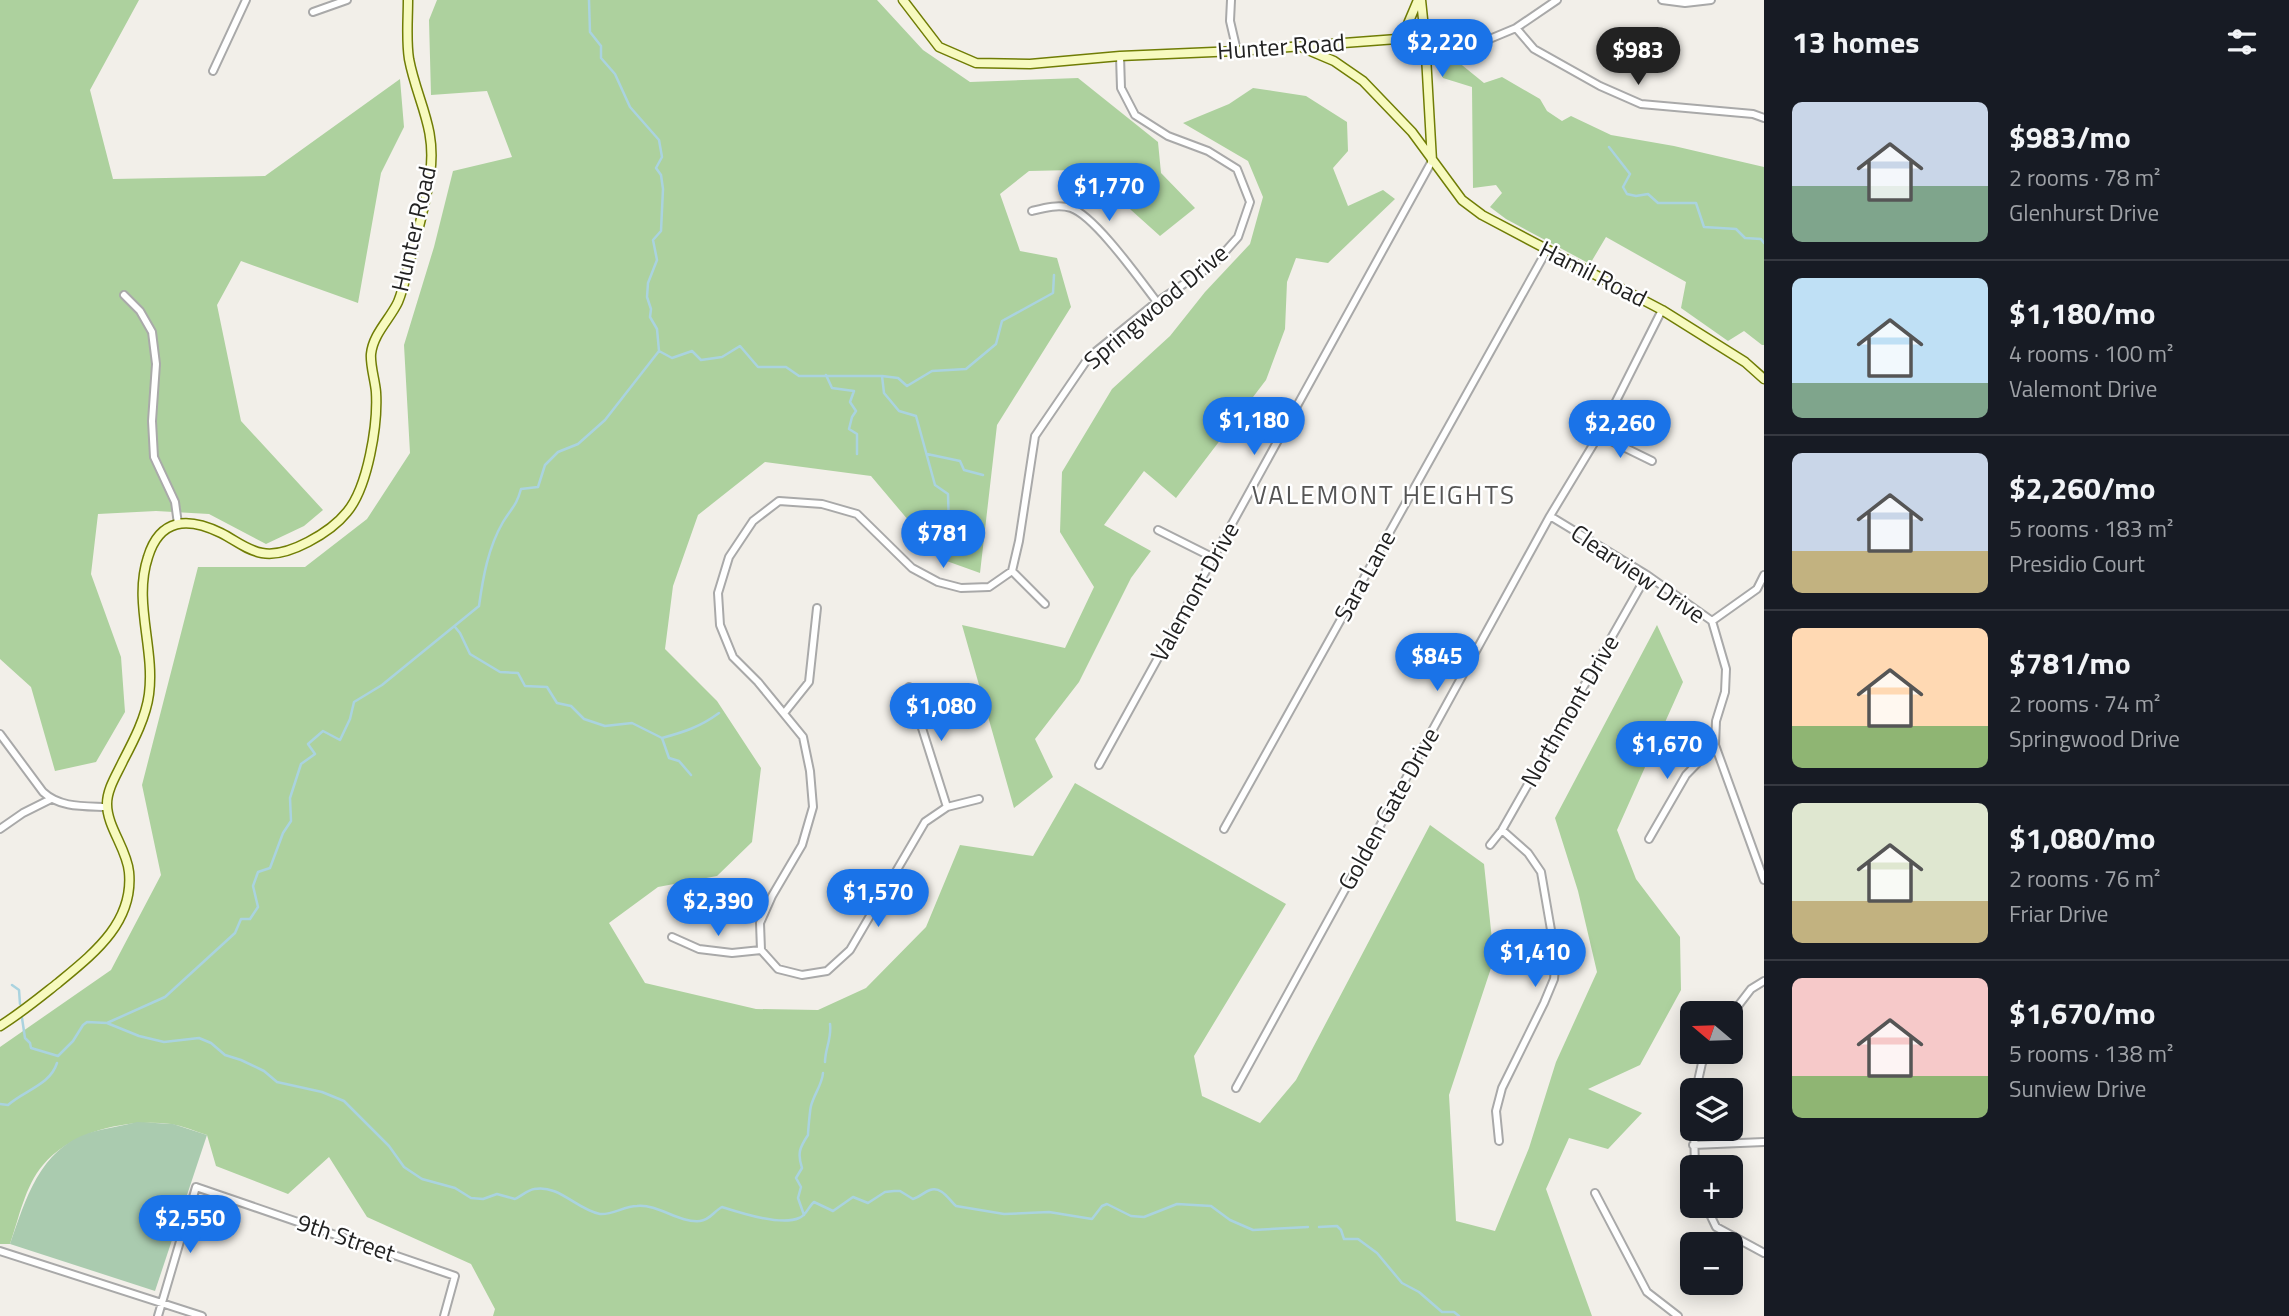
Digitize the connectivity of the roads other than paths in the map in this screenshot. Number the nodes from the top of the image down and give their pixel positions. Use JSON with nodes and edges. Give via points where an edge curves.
{"nodes":[{"id":1,"x":246,"y":0,"type":"edge"},
{"id":2,"x":347,"y":0,"type":"edge"},
{"id":3,"x":408,"y":0,"type":"edge"},
{"id":4,"x":903,"y":0,"type":"edge"},
{"id":5,"x":1231,"y":0,"type":"edge"},
{"id":6,"x":1419,"y":0,"type":"edge"},
{"id":7,"x":1557,"y":0,"type":"edge"},
{"id":8,"x":1662,"y":0,"type":"edge"},
{"id":9,"x":1710,"y":0,"type":"edge"},
{"id":10,"x":313,"y":12,"type":"dead end"},
{"id":11,"x":1517,"y":28,"type":"junction"},
{"id":12,"x":1425,"y":38,"type":"junction"},
{"id":13,"x":1301,"y":47,"type":"junction"},
{"id":14,"x":1237,"y":51,"type":"junction"},
{"id":15,"x":1120,"y":56,"type":"junction"},
{"id":16,"x":213,"y":71,"type":"dead end"},
{"id":17,"x":1764,"y":118,"type":"edge"},
{"id":18,"x":1432,"y":161,"type":"junction"},
{"id":19,"x":1032,"y":211,"type":"dead end"},
{"id":20,"x":1546,"y":250,"type":"junction"},
{"id":21,"x":124,"y":295,"type":"dead end"},
{"id":22,"x":1157,"y":302,"type":"junction"},
{"id":23,"x":1662,"y":310,"type":"junction"},
{"id":24,"x":1764,"y":379,"type":"edge"},
{"id":25,"x":1599,"y":435,"type":"junction"},
{"id":26,"x":1652,"y":461,"type":"dead end"},
{"id":27,"x":1550,"y":516,"type":"junction"},
{"id":28,"x":178,"y":524,"type":"junction"},
{"id":29,"x":1158,"y":530,"type":"dead end"},
{"id":30,"x":1214,"y":558,"type":"junction"},
{"id":31,"x":1012,"y":571,"type":"junction"},
{"id":32,"x":1647,"y":575,"type":"junction"},
{"id":33,"x":1764,"y":575,"type":"edge"},
{"id":34,"x":1045,"y":604,"type":"dead end"},
{"id":35,"x":817,"y":608,"type":"dead end"},
{"id":36,"x":1712,"y":621,"type":"junction"},
{"id":37,"x":909,"y":687,"type":"dead end"},
{"id":38,"x":971,"y":709,"type":"dead end"},
{"id":39,"x":785,"y":712,"type":"junction"},
{"id":40,"x":920,"y":720,"type":"junction"},
{"id":41,"x":0,"y":734,"type":"edge"},
{"id":42,"x":1715,"y":746,"type":"junction"},
{"id":43,"x":1099,"y":765,"type":"dead end"},
{"id":44,"x":51,"y":799,"type":"junction"},
{"id":45,"x":979,"y":799,"type":"dead end"},
{"id":46,"x":107,"y":807,"type":"junction"},
{"id":47,"x":947,"y":807,"type":"junction"},
{"id":48,"x":0,"y":829,"type":"edge"},
{"id":49,"x":1224,"y":829,"type":"dead end"},
{"id":50,"x":1502,"y":830,"type":"junction"},
{"id":51,"x":1649,"y":839,"type":"dead end"},
{"id":52,"x":1490,"y":845,"type":"dead end"},
{"id":53,"x":1764,"y":880,"type":"edge"},
{"id":54,"x":672,"y":937,"type":"dead end"},
{"id":55,"x":761,"y":950,"type":"junction"},
{"id":56,"x":1764,"y":981,"type":"edge"},
{"id":57,"x":1742,"y":1001,"type":"edge"},
{"id":58,"x":0,"y":1026,"type":"edge"},
{"id":59,"x":1236,"y":1088,"type":"dead end"},
{"id":60,"x":1499,"y":1141,"type":"dead end"},
{"id":61,"x":1693,"y":1141,"type":"edge"},
{"id":62,"x":1764,"y":1142,"type":"edge"},
{"id":63,"x":1693,"y":1145,"type":"junction"},
{"id":64,"x":1694,"y":1155,"type":"edge"},
{"id":65,"x":1595,"y":1193,"type":"dead end"},
{"id":66,"x":1712,"y":1218,"type":"edge"},
{"id":67,"x":0,"y":1251,"type":"edge"},
{"id":68,"x":1764,"y":1253,"type":"edge"},
{"id":69,"x":161,"y":1304,"type":"junction"},
{"id":70,"x":158,"y":1316,"type":"edge"},
{"id":71,"x":202,"y":1316,"type":"edge"},
{"id":72,"x":444,"y":1316,"type":"edge"},
{"id":73,"x":1678,"y":1316,"type":"edge"}],
"edges":[{"from":1,"to":16,"type":"street"},
{"from":2,"to":10,"type":"street"},
{"from":3,"to":28,"type":"street","name":"Hunter Road","via":[[409,58],[427,117],[430,173],[399,301],[373,342],[370,356],[376,415],[363,487],[335,524],[277,554],[246,548],[201,525]]},
{"from":4,"to":15,"type":"street","name":"Hunter Road","via":[[939,47],[976,63],[1030,64]]},
{"from":5,"to":14,"type":"street"},
{"from":6,"to":12,"type":"street"},
{"from":6,"to":13,"type":"street","name":"Hunter Road","via":[[1397,38]]},
{"from":7,"to":11,"type":"street"},
{"from":8,"to":9,"type":"street"},
{"from":11,"to":12,"type":"street","via":[[1480,43]]},
{"from":11,"to":17,"type":"street","via":[[1534,49],[1641,104]]},
{"from":12,"to":18,"type":"street"},
{"from":13,"to":14,"type":"street","name":"Hunter Road"},
{"from":13,"to":18,"type":"street","name":"Hamil Road","via":[[1363,80],[1412,132]]},
{"from":14,"to":15,"type":"street","name":"Hunter Road"},
{"from":15,"to":22,"type":"street","name":"Springwood Drive","via":[[1121,88],[1135,115],[1237,169],[1250,202],[1238,237],[1215,263]]},
{"from":18,"to":20,"type":"street","name":"Hamil Road","via":[[1462,200]]},
{"from":18,"to":30,"type":"street","name":"Valemont Drive"},
{"from":19,"to":22,"type":"street","via":[[1071,208],[1115,248]]},
{"from":20,"to":23,"type":"street","name":"Hamil Road"},
{"from":20,"to":49,"type":"street","name":"Sara Lane"},
{"from":21,"to":28,"type":"street","via":[[152,332],[154,457],[175,502]]},
{"from":22,"to":31,"type":"street","name":"Springwood Drive","via":[[1089,357],[1035,436]]},
{"from":23,"to":24,"type":"street","name":"Hamil Road"},
{"from":23,"to":25,"type":"street","name":"Golden Gate Drive"},
{"from":25,"to":26,"type":"street"},
{"from":25,"to":27,"type":"street","name":"Golden Gate Drive"},
{"from":27,"to":32,"type":"street","name":"Clearview Drive"},
{"from":27,"to":59,"type":"street","name":"Golden Gate Drive"},
{"from":28,"to":46,"type":"street","via":[[160,533],[147,558],[142,597],[149,694]]},
{"from":29,"to":30,"type":"street"},
{"from":30,"to":43,"type":"street","name":"Valemont Drive"},
{"from":31,"to":34,"type":"street"},
{"from":31,"to":39,"type":"street","via":[[989,587],[961,588],[938,582],[912,568],[856,514],[822,503],[779,501],[753,521],[729,557],[719,593],[720,625],[733,657]]},
{"from":32,"to":36,"type":"street","name":"Clearview Drive"},
{"from":32,"to":50,"type":"street","name":"Northmont Drive"},
{"from":33,"to":36,"type":"street","via":[[1757,589]]},
{"from":35,"to":39,"type":"street","via":[[809,682]]},
{"from":36,"to":42,"type":"street","name":"Clearview Drive","via":[[1726,669]]},
{"from":37,"to":40,"type":"street"},
{"from":38,"to":40,"type":"street"},
{"from":39,"to":55,"type":"street","via":[[803,737],[813,807],[802,845],[760,923]]},
{"from":40,"to":47,"type":"street"},
{"from":41,"to":44,"type":"street"},
{"from":42,"to":51,"type":"street","via":[[1686,775]]},
{"from":42,"to":53,"type":"street","name":"Clearview Drive"},
{"from":44,"to":46,"type":"street"},
{"from":44,"to":48,"type":"street"},
{"from":45,"to":47,"type":"street"},
{"from":46,"to":58,"type":"street","via":[[129,868],[130,885],[115,929],[97,950]]},
{"from":47,"to":55,"type":"street","via":[[925,822],[850,950],[827,971],[802,975],[778,969]]},
{"from":50,"to":52,"type":"street","name":"Northmont Drive"},
{"from":50,"to":60,"type":"street","via":[[1541,872],[1556,959],[1544,1003],[1502,1088],[1496,1111]]},
{"from":54,"to":55,"type":"street","via":[[699,949]]},
{"from":56,"to":57,"type":"street"},
{"from":61,"to":63,"type":"street"},
{"from":62,"to":63,"type":"street"},
{"from":63,"to":64,"type":"street"},
{"from":65,"to":73,"type":"street","via":[[1647,1292]]},
{"from":66,"to":68,"type":"street","via":[[1716,1227]]},
{"from":67,"to":69,"type":"street"},
{"from":69,"to":70,"type":"street"},
{"from":69,"to":71,"type":"street"},
{"from":69,"to":72,"type":"street","name":"9th Street","via":[[196,1187],[455,1276]]}]}
